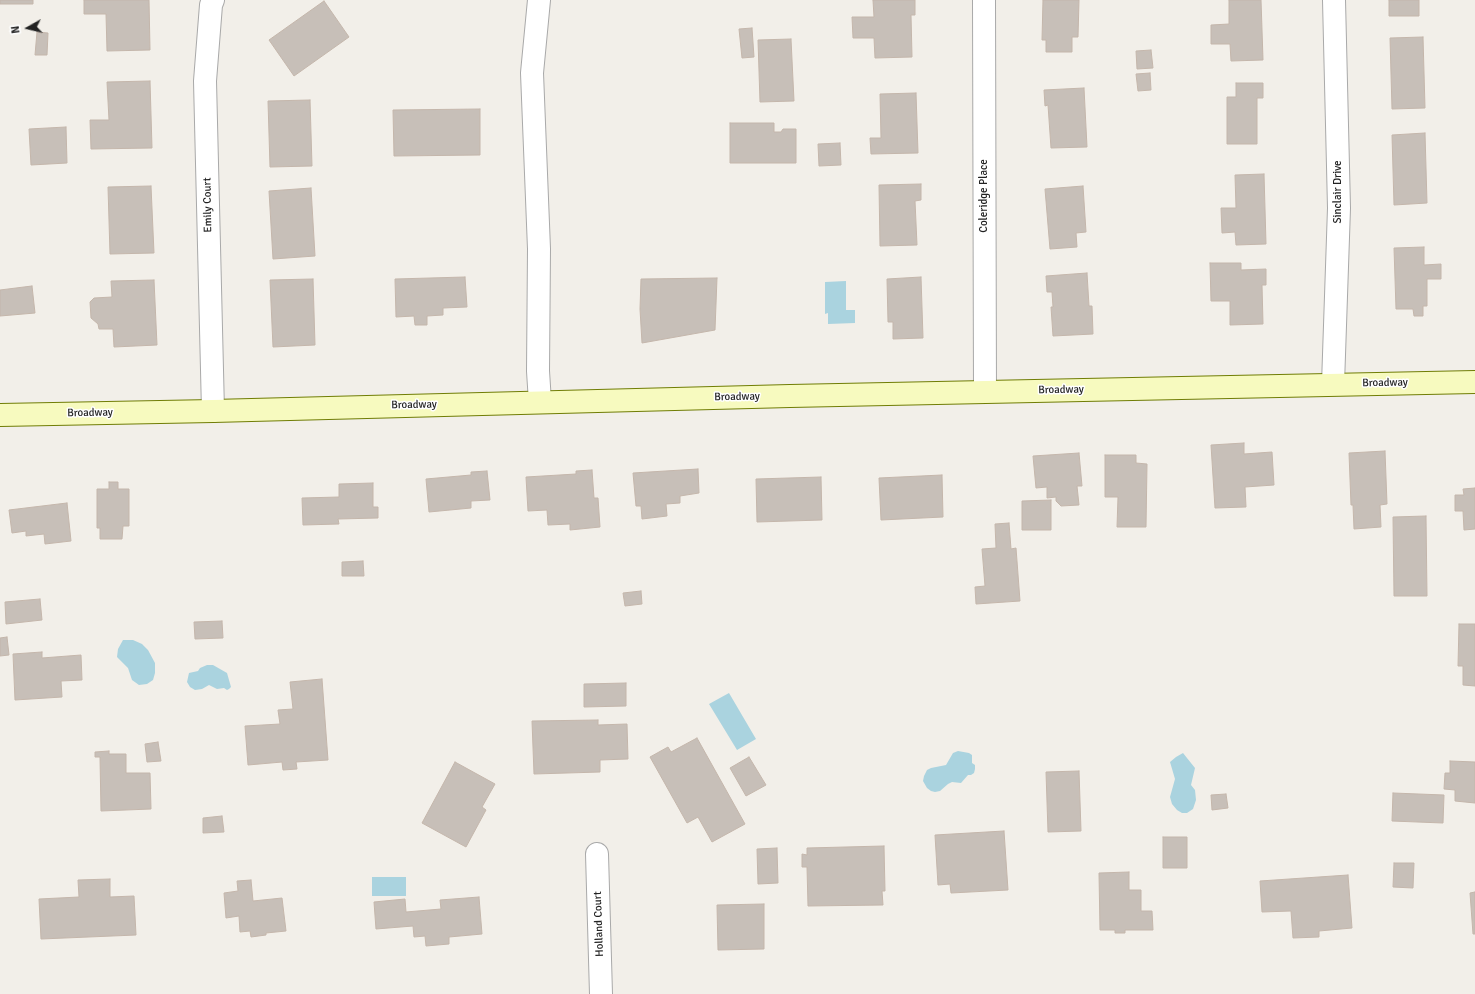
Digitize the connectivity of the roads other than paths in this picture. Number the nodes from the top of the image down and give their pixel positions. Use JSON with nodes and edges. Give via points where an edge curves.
{"nodes":[{"id":1,"x":213,"y":0,"type":"edge"},
{"id":2,"x":539,"y":0,"type":"edge"},
{"id":3,"x":984,"y":0,"type":"edge"},
{"id":4,"x":1334,"y":0,"type":"edge"},
{"id":5,"x":1475,"y":382,"type":"edge"},
{"id":6,"x":1333,"y":384,"type":"junction"},
{"id":7,"x":985,"y":391,"type":"junction"},
{"id":8,"x":540,"y":402,"type":"junction"},
{"id":9,"x":213,"y":411,"type":"junction"},
{"id":10,"x":0,"y":415,"type":"edge"},
{"id":11,"x":597,"y":854,"type":"dead end"},
{"id":12,"x":601,"y":994,"type":"edge"}],
"edges":[{"from":1,"to":9,"type":"street","name":"Emily Court","via":[[205,81]]},
{"from":2,"to":8,"type":"street","via":[[532,72],[539,249]]},
{"from":3,"to":7,"type":"street","name":"Coleridge Place"},
{"from":4,"to":6,"type":"street","name":"Sinclair Drive","via":[[1339,208]]},
{"from":5,"to":6,"type":"main road","name":"Broadway"},
{"from":6,"to":7,"type":"main road","name":"Broadway"},
{"from":7,"to":8,"type":"main road","name":"Broadway"},
{"from":8,"to":9,"type":"main road","name":"Broadway"},
{"from":9,"to":10,"type":"main road","name":"Broadway"},
{"from":11,"to":12,"type":"street","name":"Holland Court"}]}
